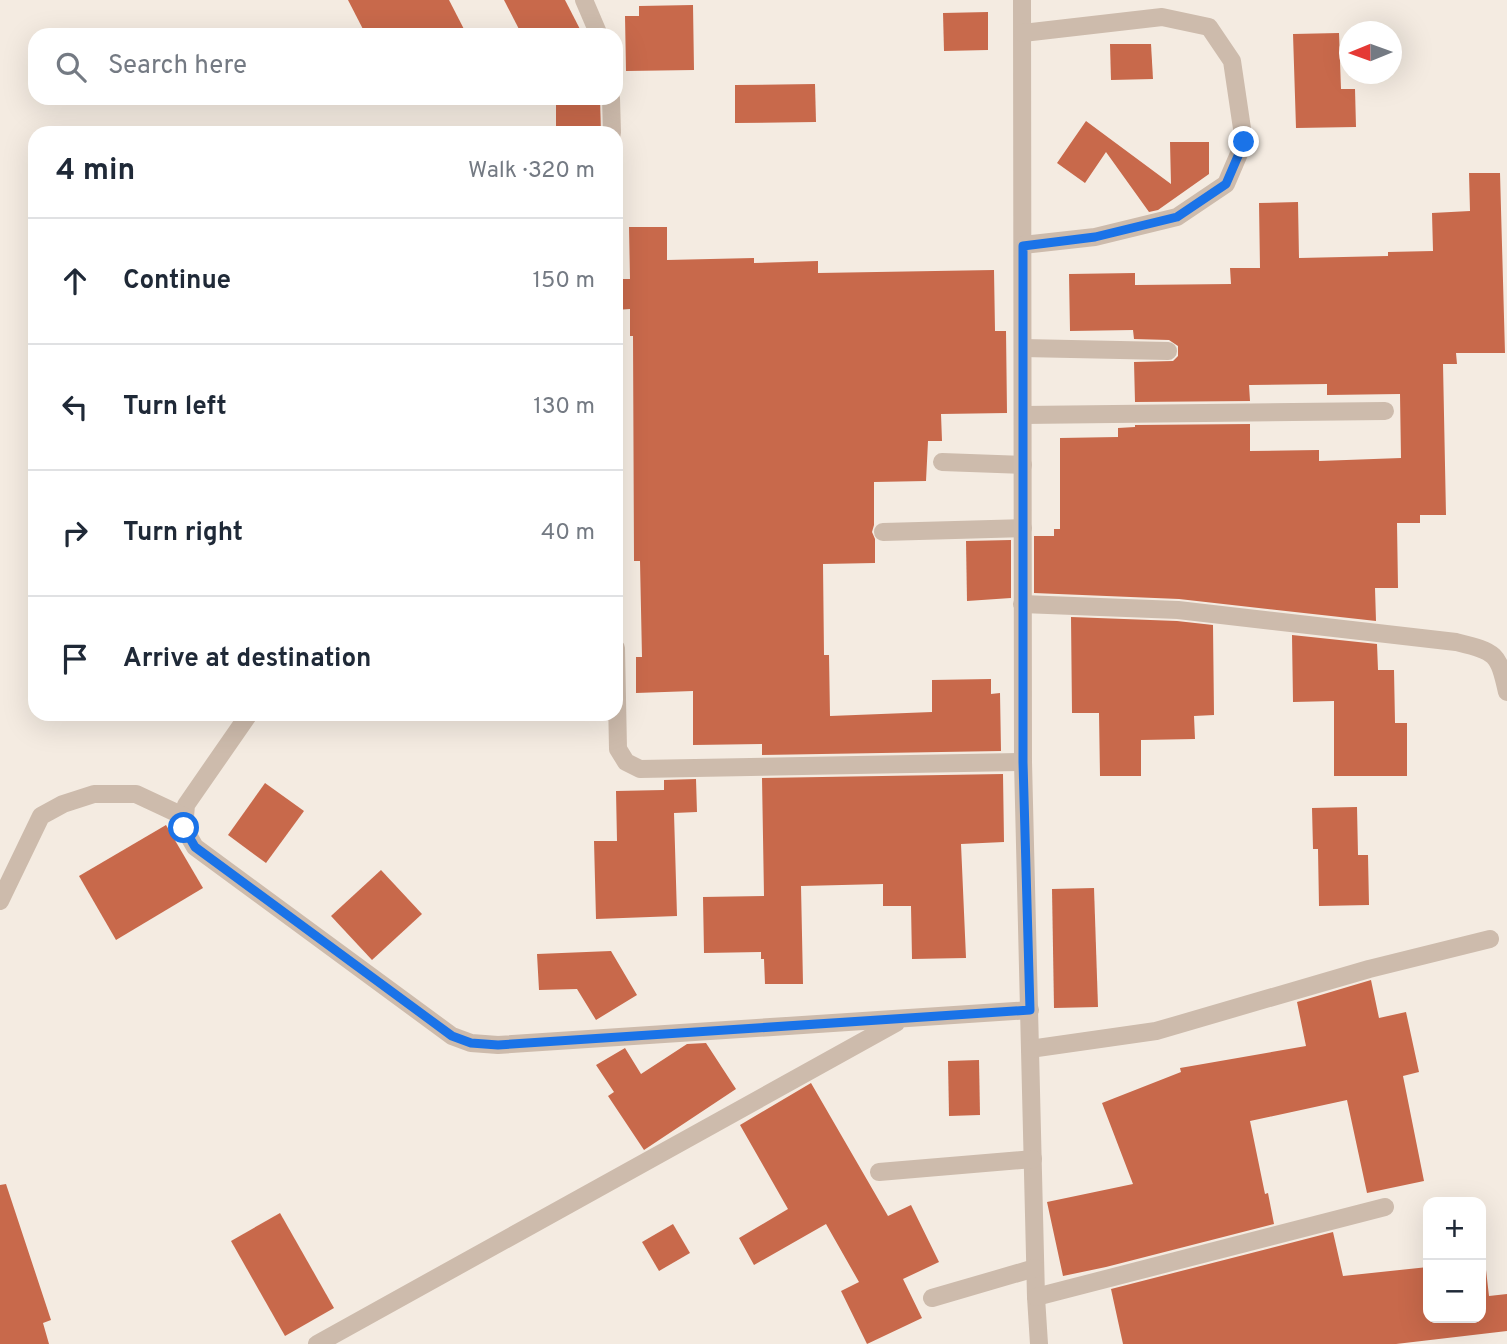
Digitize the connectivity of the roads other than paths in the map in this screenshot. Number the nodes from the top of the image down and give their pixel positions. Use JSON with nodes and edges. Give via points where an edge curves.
{"nodes":[{"id":1,"x":584,"y":0,"type":"edge"},
{"id":2,"x":1023,"y":0,"type":"edge"},
{"id":3,"x":596,"y":28,"type":"edge"},
{"id":4,"x":1023,"y":33,"type":"junction"},
{"id":5,"x":611,"y":105,"type":"edge"},
{"id":6,"x":612,"y":126,"type":"edge"},
{"id":7,"x":1023,"y":246,"type":"junction"},
{"id":8,"x":1023,"y":348,"type":"junction"},
{"id":9,"x":1168,"y":351,"type":"dead end"},
{"id":10,"x":1385,"y":411,"type":"dead end"},
{"id":11,"x":1023,"y":415,"type":"junction"},
{"id":12,"x":942,"y":462,"type":"dead end"},
{"id":13,"x":1023,"y":465,"type":"junction"},
{"id":14,"x":1023,"y":528,"type":"junction"},
{"id":15,"x":883,"y":532,"type":"dead end"},
{"id":16,"x":1023,"y":604,"type":"junction"},
{"id":17,"x":1507,"y":692,"type":"edge"},
{"id":18,"x":244,"y":721,"type":"edge"},
{"id":19,"x":617,"y":721,"type":"edge"},
{"id":20,"x":1023,"y":762,"type":"junction"},
{"id":21,"x":183,"y":816,"type":"junction"},
{"id":22,"x":0,"y":901,"type":"edge"},
{"id":23,"x":1490,"y":939,"type":"dead end"},
{"id":24,"x":1030,"y":1010,"type":"junction"},
{"id":25,"x":902,"y":1019,"type":"junction"},
{"id":26,"x":1030,"y":1049,"type":"junction"},
{"id":27,"x":1033,"y":1160,"type":"junction"},
{"id":28,"x":879,"y":1172,"type":"dead end"},
{"id":29,"x":1385,"y":1207,"type":"dead end"},
{"id":30,"x":1035,"y":1268,"type":"junction"},
{"id":31,"x":1036,"y":1297,"type":"junction"},
{"id":32,"x":932,"y":1298,"type":"dead end"},
{"id":33,"x":340,"y":1339,"type":"edge"},
{"id":34,"x":1035,"y":1342,"type":"edge"},
{"id":35,"x":317,"y":1344,"type":"edge"}],
"edges":[{"from":1,"to":3,"type":"street"},
{"from":2,"to":4,"type":"street"},
{"from":4,"to":7,"type":"street"},
{"from":4,"to":7,"type":"street","via":[[1162,17],[1209,27],[1232,61],[1244,142],[1226,184],[1177,217],[1095,237]]},
{"from":5,"to":6,"type":"street"},
{"from":7,"to":8,"type":"street"},
{"from":8,"to":9,"type":"street"},
{"from":8,"to":11,"type":"street"},
{"from":10,"to":11,"type":"street"},
{"from":11,"to":13,"type":"street"},
{"from":12,"to":13,"type":"street"},
{"from":13,"to":14,"type":"street"},
{"from":14,"to":15,"type":"street"},
{"from":14,"to":16,"type":"street"},
{"from":16,"to":17,"type":"street","via":[[1178,610],[1456,642],[1485,649],[1500,662]]},
{"from":16,"to":20,"type":"street"},
{"from":18,"to":21,"type":"street"},
{"from":19,"to":20,"type":"street","via":[[618,749],[626,762],[640,769]]},
{"from":20,"to":24,"type":"street"},
{"from":21,"to":22,"type":"street","via":[[135,794],[94,794],[63,804],[41,816]]},
{"from":21,"to":25,"type":"street","via":[[195,847],[452,1036],[471,1043]]},
{"from":23,"to":26,"type":"street","via":[[1369,968],[1156,1031]]},
{"from":24,"to":25,"type":"street"},
{"from":24,"to":26,"type":"street"},
{"from":25,"to":33,"type":"street"},
{"from":26,"to":27,"type":"street"},
{"from":27,"to":28,"type":"street"},
{"from":27,"to":30,"type":"street"},
{"from":29,"to":31,"type":"street"},
{"from":30,"to":31,"type":"street"},
{"from":30,"to":32,"type":"street"},
{"from":31,"to":34,"type":"street"},
{"from":33,"to":35,"type":"street"}]}
